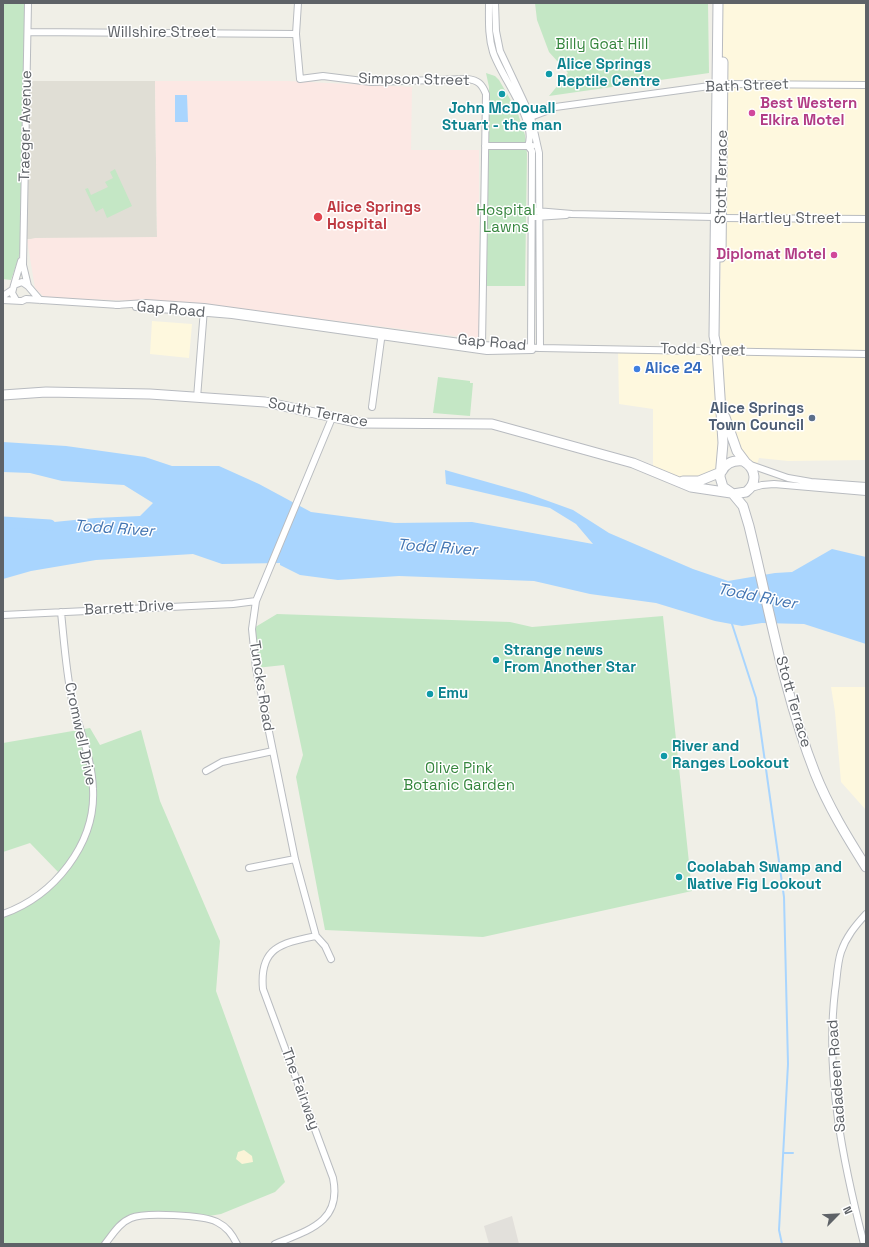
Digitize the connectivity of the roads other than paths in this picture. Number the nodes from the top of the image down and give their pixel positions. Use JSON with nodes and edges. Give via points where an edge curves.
{"nodes":[{"id":1,"x":28,"y":3,"type":"edge"},
{"id":2,"x":298,"y":3,"type":"edge"},
{"id":3,"x":489,"y":3,"type":"edge"},
{"id":4,"x":495,"y":3,"type":"edge"},
{"id":5,"x":718,"y":3,"type":"edge"},
{"id":6,"x":724,"y":3,"type":"edge"},
{"id":7,"x":28,"y":32,"type":"junction"},
{"id":8,"x":296,"y":34,"type":"junction"},
{"id":9,"x":720,"y":84,"type":"junction"},
{"id":10,"x":866,"y":85,"type":"edge"},
{"id":11,"x":527,"y":115,"type":"junction"},
{"id":12,"x":485,"y":146,"type":"junction"},
{"id":13,"x":528,"y":146,"type":"junction"},
{"id":14,"x":537,"y":146,"type":"junction"},
{"id":15,"x":536,"y":214,"type":"junction"},
{"id":16,"x":718,"y":218,"type":"junction"},
{"id":17,"x":865,"y":219,"type":"edge"},
{"id":18,"x":24,"y":250,"type":"junction"},
{"id":19,"x":13,"y":288,"type":"junction"},
{"id":20,"x":29,"y":288,"type":"junction"},
{"id":21,"x":4,"y":298,"type":"edge"},
{"id":22,"x":26,"y":299,"type":"junction"},
{"id":23,"x":16,"y":300,"type":"junction"},
{"id":24,"x":40,"y":300,"type":"junction"},
{"id":25,"x":204,"y":310,"type":"junction"},
{"id":26,"x":381,"y":333,"type":"junction"},
{"id":27,"x":482,"y":345,"type":"junction"},
{"id":28,"x":532,"y":348,"type":"junction"},
{"id":29,"x":540,"y":348,"type":"junction"},
{"id":30,"x":717,"y":350,"type":"junction"},
{"id":31,"x":866,"y":354,"type":"edge"},
{"id":32,"x":718,"y":388,"type":"junction"},
{"id":33,"x":3,"y":395,"type":"edge"},
{"id":34,"x":197,"y":398,"type":"junction"},
{"id":35,"x":372,"y":407,"type":"dead end"},
{"id":36,"x":332,"y":418,"type":"junction"},
{"id":37,"x":747,"y":464,"type":"junction"},
{"id":38,"x":721,"y":472,"type":"junction"},
{"id":39,"x":674,"y":480,"type":"junction"},
{"id":40,"x":866,"y":486,"type":"edge"},
{"id":41,"x":750,"y":489,"type":"junction"},
{"id":42,"x":866,"y":492,"type":"edge"},
{"id":43,"x":732,"y":494,"type":"junction"},
{"id":44,"x":749,"y":526,"type":"junction"},
{"id":45,"x":256,"y":601,"type":"junction"},
{"id":46,"x":61,"y":612,"type":"junction"},
{"id":47,"x":3,"y":615,"type":"edge"},
{"id":48,"x":273,"y":751,"type":"junction"},
{"id":49,"x":206,"y":770,"type":"dead end"},
{"id":50,"x":296,"y":859,"type":"junction"},
{"id":51,"x":866,"y":867,"type":"edge"},
{"id":52,"x":249,"y":868,"type":"dead end"},
{"id":53,"x":3,"y":914,"type":"edge"},
{"id":54,"x":866,"y":914,"type":"edge"},
{"id":55,"x":316,"y":936,"type":"junction"},
{"id":56,"x":331,"y":959,"type":"dead end"},
{"id":57,"x":105,"y":1244,"type":"edge"},
{"id":58,"x":237,"y":1244,"type":"edge"},
{"id":59,"x":275,"y":1244,"type":"edge"},
{"id":60,"x":864,"y":1244,"type":"edge"}],
"edges":[{"from":1,"to":7,"type":"street","name":"Traeger Avenue"},
{"from":2,"to":8,"type":"street"},
{"from":3,"to":11,"type":"street","via":[[489,36],[493,54]]},
{"from":4,"to":11,"type":"street","via":[[500,51]]},
{"from":5,"to":9,"type":"main road","name":"Stott Terrace"},
{"from":6,"to":9,"type":"main road","name":"Stott Terrace"},
{"from":7,"to":8,"type":"street","name":"Willshire Street"},
{"from":7,"to":18,"type":"street","name":"Traeger Avenue"},
{"from":8,"to":12,"type":"street","name":"Simpson Street","via":[[300,79],[323,76],[371,82],[476,80],[483,86],[486,94]]},
{"from":9,"to":10,"type":"street","name":"Bath Street"},
{"from":9,"to":11,"type":"street","name":"Bath Street","via":[[558,107]]},
{"from":9,"to":16,"type":"main road","name":"Stott Terrace"},
{"from":11,"to":13,"type":"street","via":[[531,140]]},
{"from":11,"to":14,"type":"street"},
{"from":12,"to":13,"type":"street"},
{"from":12,"to":27,"type":"street","name":"Simpson Street"},
{"from":13,"to":14,"type":"street"},
{"from":13,"to":15,"type":"street","via":[[533,157]]},
{"from":14,"to":15,"type":"street","via":[[539,160]]},
{"from":15,"to":16,"type":"street","name":"Hartley Street"},
{"from":15,"to":28,"type":"street"},
{"from":15,"to":29,"type":"street"},
{"from":16,"to":17,"type":"street","name":"Hartley Street"},
{"from":16,"to":30,"type":"main road","name":"Stott Terrace","via":[[714,336]]},
{"from":18,"to":19,"type":"street","name":"Traeger Avenue"},
{"from":18,"to":20,"type":"street","name":"Traeger Avenue","via":[[24,272]]},
{"from":19,"to":20,"type":"street","via":[[22,282]]},
{"from":19,"to":21,"type":"street"},
{"from":19,"to":23,"type":"street","via":[[12,295]]},
{"from":20,"to":22,"type":"street","via":[[29,296]]},
{"from":20,"to":24,"type":"street"},
{"from":21,"to":23,"type":"street","name":"Gap Road"},
{"from":22,"to":23,"type":"street","name":"Gap Road"},
{"from":22,"to":24,"type":"street","name":"Gap Road"},
{"from":24,"to":25,"type":"street","name":"Gap Road","via":[[116,305],[146,303]]},
{"from":25,"to":26,"type":"street","name":"Gap Road"},
{"from":25,"to":34,"type":"street"},
{"from":26,"to":27,"type":"street","name":"Gap Road"},
{"from":26,"to":28,"type":"street","name":"Gap Road","via":[[487,351]]},
{"from":26,"to":35,"type":"street"},
{"from":27,"to":28,"type":"street","name":"Gap Road"},
{"from":28,"to":29,"type":"street","name":"Gap Road"},
{"from":29,"to":30,"type":"street","name":"Todd Street"},
{"from":30,"to":31,"type":"street","name":"Todd Street"},
{"from":30,"to":32,"type":"main road","name":"Stott Terrace"},
{"from":32,"to":37,"type":"main road","name":"Stott Terrace","via":[[733,442],[740,457]]},
{"from":32,"to":38,"type":"main road","name":"Stott Terrace","via":[[723,443]]},
{"from":33,"to":34,"type":"main road","name":"South Terrace","via":[[46,392],[150,394]]},
{"from":34,"to":36,"type":"main road","name":"South Terrace","via":[[265,402]]},
{"from":36,"to":39,"type":"main road","name":"South Terrace","via":[[380,425],[492,424],[633,463]]},
{"from":36,"to":45,"type":"street","name":"Tuncks Road"},
{"from":37,"to":38,"type":"main road","via":[[738,460],[732,461]]},
{"from":37,"to":40,"type":"street","via":[[781,476],[811,482]]},
{"from":37,"to":41,"type":"main road","via":[[754,474]]},
{"from":38,"to":39,"type":"main road","name":"South Terrace","via":[[699,481]]},
{"from":38,"to":43,"type":"main road","via":[[721,482]]},
{"from":39,"to":43,"type":"main road","name":"South Terrace","via":[[691,487]]},
{"from":41,"to":42,"type":"street","via":[[762,484],[774,484]]},
{"from":41,"to":43,"type":"main road","via":[[742,494]]},
{"from":41,"to":44,"type":"main road","name":"Stott Terrace"},
{"from":43,"to":44,"type":"main road","name":"Stott Terrace","via":[[743,506]]},
{"from":44,"to":51,"type":"main road","name":"Stott Terrace","via":[[794,712],[816,774],[851,844]]},
{"from":45,"to":46,"type":"street","name":"Barrett Drive"},
{"from":45,"to":48,"type":"street","name":"Tuncks Road","via":[[252,629],[254,657]]},
{"from":46,"to":47,"type":"street","name":"Barrett Drive"},
{"from":46,"to":53,"type":"street","name":"Cromwell Drive","via":[[67,671],[90,768],[93,788],[92,816],[80,844],[57,881],[35,898]]},
{"from":48,"to":49,"type":"street","via":[[222,762]]},
{"from":48,"to":50,"type":"street","name":"Tuncks Road"},
{"from":50,"to":52,"type":"street"},
{"from":50,"to":55,"type":"street","name":"Tuncks Road"},
{"from":54,"to":60,"type":"street","name":"Sadadeen Road","via":[[854,927],[841,953],[833,1010],[836,1107],[851,1192]]},
{"from":55,"to":56,"type":"street","name":"Tuncks Road","via":[[325,946]]},
{"from":55,"to":59,"type":"street","name":"The Fairway","via":[[280,946],[266,959],[262,977],[265,995],[336,1190],[334,1202],[324,1220],[311,1229]]},
{"from":57,"to":58,"type":"street","via":[[122,1223],[144,1215],[203,1217],[227,1228]]}]}
